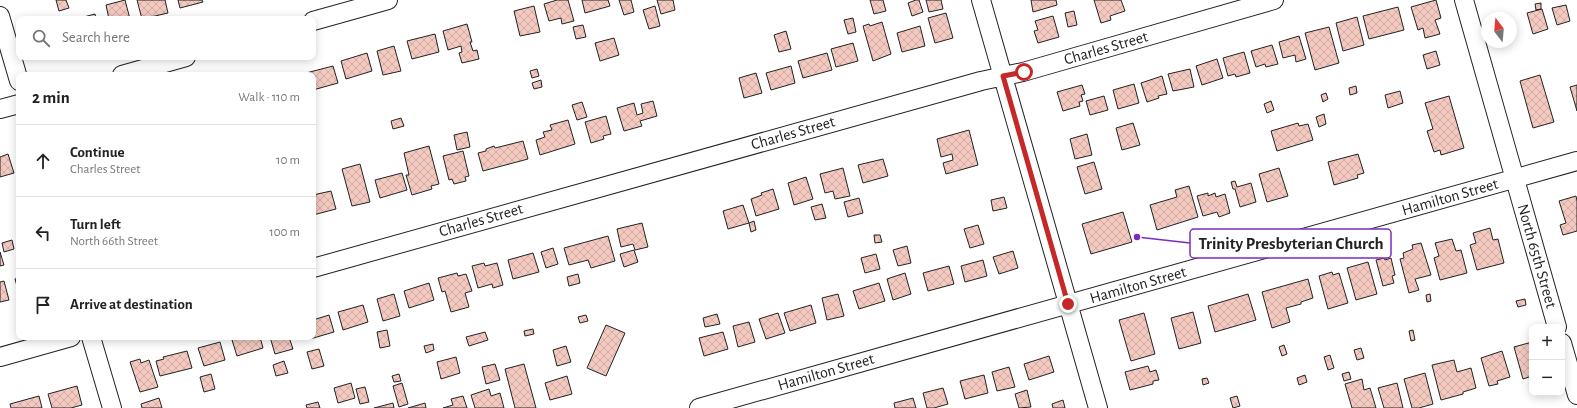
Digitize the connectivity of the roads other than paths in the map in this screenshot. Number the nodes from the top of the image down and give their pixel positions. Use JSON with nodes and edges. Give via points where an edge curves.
{"nodes":[{"id":1,"x":388,"y":0,"type":"edge"},
{"id":2,"x":981,"y":0,"type":"edge"},
{"id":3,"x":1274,"y":0,"type":"edge"},
{"id":4,"x":1464,"y":0,"type":"edge"},
{"id":5,"x":0,"y":16,"type":"edge"},
{"id":6,"x":316,"y":20,"type":"edge"},
{"id":7,"x":175,"y":60,"type":"edge"},
{"id":8,"x":16,"y":72,"type":"edge"},
{"id":9,"x":133,"y":72,"type":"edge"},
{"id":10,"x":1003,"y":76,"type":"junction"},
{"id":11,"x":16,"y":105,"type":"edge"},
{"id":12,"x":0,"y":109,"type":"edge"},
{"id":13,"x":1577,"y":161,"type":"edge"},
{"id":14,"x":1514,"y":179,"type":"junction"},
{"id":15,"x":316,"y":267,"type":"edge"},
{"id":16,"x":1068,"y":304,"type":"junction"},
{"id":17,"x":1556,"y":324,"type":"edge"},
{"id":18,"x":60,"y":340,"type":"edge"},
{"id":19,"x":92,"y":340,"type":"edge"},
{"id":20,"x":1565,"y":353,"type":"edge"},
{"id":21,"x":0,"y":357,"type":"edge"},
{"id":22,"x":1577,"y":395,"type":"edge"},
{"id":23,"x":112,"y":408,"type":"edge"},
{"id":24,"x":699,"y":408,"type":"edge"},
{"id":25,"x":1098,"y":408,"type":"edge"}],
"edges":[{"from":1,"to":6,"type":"street"},
{"from":2,"to":10,"type":"street"},
{"from":3,"to":10,"type":"street","name":"Charles Street"},
{"from":4,"to":14,"type":"street","name":"North 65th Street"},
{"from":5,"to":8,"type":"street"},
{"from":7,"to":9,"type":"street"},
{"from":10,"to":15,"type":"street","name":"Charles Street"},
{"from":10,"to":16,"type":"street"},
{"from":11,"to":12,"type":"street"},
{"from":13,"to":14,"type":"street","name":"Hamilton Street"},
{"from":14,"to":16,"type":"street","name":"Hamilton Street"},
{"from":14,"to":17,"type":"street","name":"North 65th Street"},
{"from":16,"to":24,"type":"street","name":"Hamilton Street"},
{"from":16,"to":25,"type":"street"},
{"from":18,"to":21,"type":"street"},
{"from":19,"to":23,"type":"street"},
{"from":20,"to":22,"type":"street"}]}
